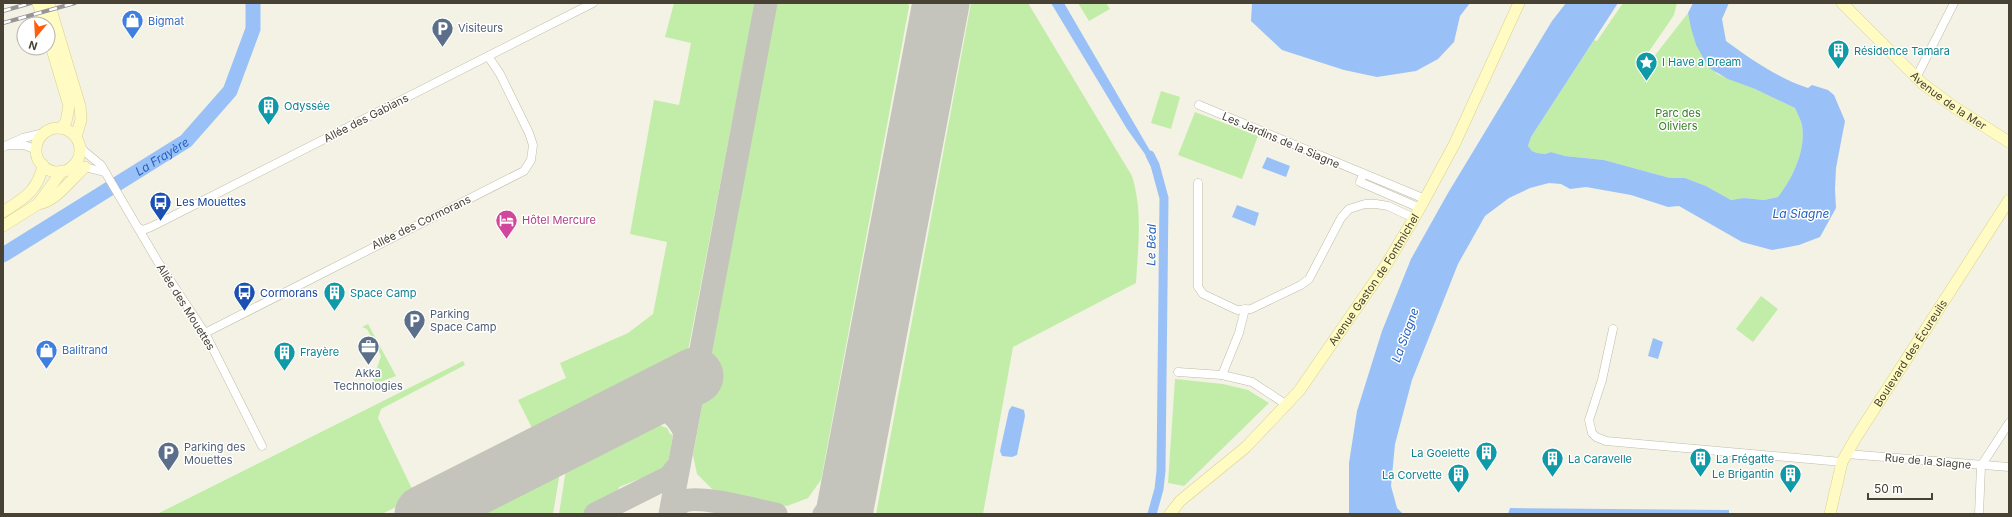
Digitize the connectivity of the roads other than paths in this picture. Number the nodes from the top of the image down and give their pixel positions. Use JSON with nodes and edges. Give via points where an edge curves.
{"nodes":[{"id":1,"x":38,"y":3,"type":"edge"},
{"id":2,"x":49,"y":3,"type":"edge"},
{"id":3,"x":593,"y":3,"type":"edge"},
{"id":4,"x":1519,"y":3,"type":"edge"},
{"id":5,"x":1842,"y":3,"type":"edge"},
{"id":6,"x":1954,"y":3,"type":"edge"},
{"id":7,"x":42,"y":16,"type":"edge"},
{"id":8,"x":54,"y":56,"type":"edge"},
{"id":9,"x":488,"y":56,"type":"junction"},
{"id":10,"x":1916,"y":78,"type":"junction"},
{"id":11,"x":1199,"y":105,"type":"dead end"},
{"id":12,"x":61,"y":128,"type":"junction"},
{"id":13,"x":44,"y":133,"type":"junction"},
{"id":14,"x":78,"y":140,"type":"junction"},
{"id":15,"x":2009,"y":142,"type":"edge"},
{"id":16,"x":5,"y":146,"type":"edge"},
{"id":17,"x":37,"y":150,"type":"junction"},
{"id":18,"x":43,"y":165,"type":"junction"},
{"id":19,"x":85,"y":167,"type":"junction"},
{"id":20,"x":66,"y":170,"type":"junction"},
{"id":21,"x":106,"y":175,"type":"junction"},
{"id":22,"x":1198,"y":184,"type":"dead end"},
{"id":23,"x":2009,"y":200,"type":"edge"},
{"id":24,"x":38,"y":204,"type":"junction"},
{"id":25,"x":1420,"y":208,"type":"junction"},
{"id":26,"x":3,"y":212,"type":"edge"},
{"id":27,"x":3,"y":226,"type":"edge"},
{"id":28,"x":139,"y":228,"type":"junction"},
{"id":29,"x":1245,"y":310,"type":"junction"},
{"id":30,"x":1613,"y":329,"type":"dead end"},
{"id":31,"x":205,"y":333,"type":"junction"},
{"id":32,"x":1178,"y":372,"type":"dead end"},
{"id":33,"x":1222,"y":375,"type":"junction"},
{"id":34,"x":1287,"y":405,"type":"junction"},
{"id":35,"x":2009,"y":423,"type":"edge"},
{"id":36,"x":262,"y":446,"type":"dead end"},
{"id":37,"x":1844,"y":458,"type":"junction"},
{"id":38,"x":1981,"y":466,"type":"junction"},
{"id":39,"x":2009,"y":467,"type":"edge"},
{"id":40,"x":1170,"y":514,"type":"edge"},
{"id":41,"x":1830,"y":514,"type":"edge"},
{"id":42,"x":1979,"y":514,"type":"edge"}],
"edges":[{"from":1,"to":7,"type":"main road"},
{"from":2,"to":14,"type":"main road","via":[[80,106]]},
{"from":3,"to":9,"type":"street","name":"Allée des Gabians"},
{"from":4,"to":25,"type":"main road","name":"Avenue Gaston de Fontmichel","via":[[1472,109]]},
{"from":5,"to":10,"type":"main road","name":"Avenue de la Mer"},
{"from":6,"to":10,"type":"street"},
{"from":8,"to":12,"type":"main road","via":[[69,106],[66,122]]},
{"from":9,"to":28,"type":"street","name":"Allée des Gabians","via":[[151,227],[143,230]]},
{"from":9,"to":31,"type":"street","name":"Allée des Cormorans","via":[[500,74],[529,133],[532,145],[530,160],[524,171]]},
{"from":10,"to":15,"type":"main road","name":"Avenue de la Mer","via":[[1954,107]]},
{"from":11,"to":25,"type":"street","name":"Les Jardins de la Siagne","via":[[1363,175],[1360,182]]},
{"from":12,"to":13,"type":"main road"},
{"from":12,"to":14,"type":"main road","via":[[72,133]]},
{"from":13,"to":16,"type":"street"},
{"from":13,"to":17,"type":"main road"},
{"from":14,"to":20,"type":"main road","via":[[78,160]]},
{"from":14,"to":21,"type":"street","name":"Allée des Mouettes","via":[[84,151],[101,165]]},
{"from":16,"to":17,"type":"street","via":[[24,145]]},
{"from":17,"to":18,"type":"main road","via":[[37,156]]},
{"from":18,"to":20,"type":"main road","via":[[55,171]]},
{"from":18,"to":26,"type":"main road","via":[[37,185],[27,196]]},
{"from":19,"to":20,"type":"street"},
{"from":19,"to":21,"type":"street"},
{"from":19,"to":24,"type":"main road","via":[[58,194],[46,203]]},
{"from":20,"to":24,"type":"main road"},
{"from":21,"to":28,"type":"street","name":"Allée des Mouettes"},
{"from":22,"to":29,"type":"street","via":[[1198,287],[1203,294],[1212,299],[1237,310]]},
{"from":23,"to":37,"type":"main road","name":"Boulevard des Écureuils"},
{"from":24,"to":27,"type":"main road"},
{"from":25,"to":29,"type":"street","via":[[1365,204],[1349,209],[1341,218],[1306,282]]},
{"from":25,"to":34,"type":"main road","name":"Avenue Gaston de Fontmichel","via":[[1386,265],[1309,378]]},
{"from":28,"to":31,"type":"street","name":"Allée des Mouettes","via":[[158,262]]},
{"from":29,"to":33,"type":"street","via":[[1239,333]]},
{"from":30,"to":37,"type":"street","name":"Rue de la Siagne","via":[[1602,380],[1589,420],[1592,433],[1596,437],[1606,441]]},
{"from":31,"to":36,"type":"street","name":"Allée des Mouettes"},
{"from":32,"to":33,"type":"street"},
{"from":33,"to":34,"type":"street","via":[[1252,382]]},
{"from":34,"to":40,"type":"main road","name":"Avenue Gaston de Fontmichel","via":[[1246,447],[1180,501]]},
{"from":35,"to":38,"type":"street"},
{"from":37,"to":38,"type":"street","name":"Rue de la Siagne"},
{"from":37,"to":41,"type":"main road","name":"Boulevard des Écureuils"},
{"from":38,"to":39,"type":"street","name":"Rue de la Siagne"},
{"from":38,"to":42,"type":"street"}]}
